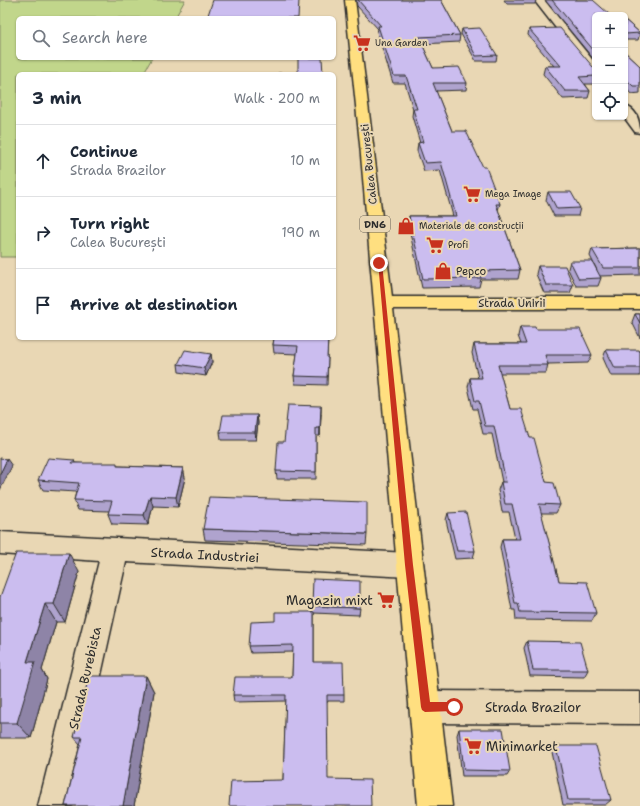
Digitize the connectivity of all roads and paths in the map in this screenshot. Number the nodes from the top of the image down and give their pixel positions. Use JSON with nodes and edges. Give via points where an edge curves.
{"nodes":[{"id":1,"x":350,"y":0,"type":"edge"},
{"id":2,"x":539,"y":0,"type":"edge"},
{"id":3,"x":592,"y":67,"type":"edge"},
{"id":4,"x":628,"y":114,"type":"edge"},
{"id":5,"x":640,"y":129,"type":"edge"},
{"id":6,"x":383,"y":303,"type":"junction"},
{"id":7,"x":640,"y":303,"type":"edge"},
{"id":8,"x":0,"y":543,"type":"edge"},
{"id":9,"x":115,"y":550,"type":"junction"},
{"id":10,"x":409,"y":565,"type":"junction"},
{"id":11,"x":425,"y":707,"type":"junction"},
{"id":12,"x":640,"y":708,"type":"edge"},
{"id":13,"x":55,"y":806,"type":"edge"},
{"id":14,"x":436,"y":806,"type":"edge"}],
"edges":[{"from":1,"to":6,"type":"main road","name":"Calea București","number":"DN6"},
{"from":2,"to":3,"type":"street"},
{"from":4,"to":5,"type":"street"},
{"from":6,"to":7,"type":"main road","name":"Strada Unirii"},
{"from":6,"to":10,"type":"main road","name":"Calea București","number":"DN6"},
{"from":8,"to":9,"type":"street","name":"Strada Industriei"},
{"from":9,"to":10,"type":"street","name":"Strada Industriei"},
{"from":9,"to":13,"type":"street","name":"Strada Burebista"},
{"from":10,"to":11,"type":"main road","name":"Calea București","number":"DN6"},
{"from":11,"to":12,"type":"street","name":"Strada Brazilor"},
{"from":11,"to":14,"type":"main road","name":"Calea București","number":"DN6"}]}
